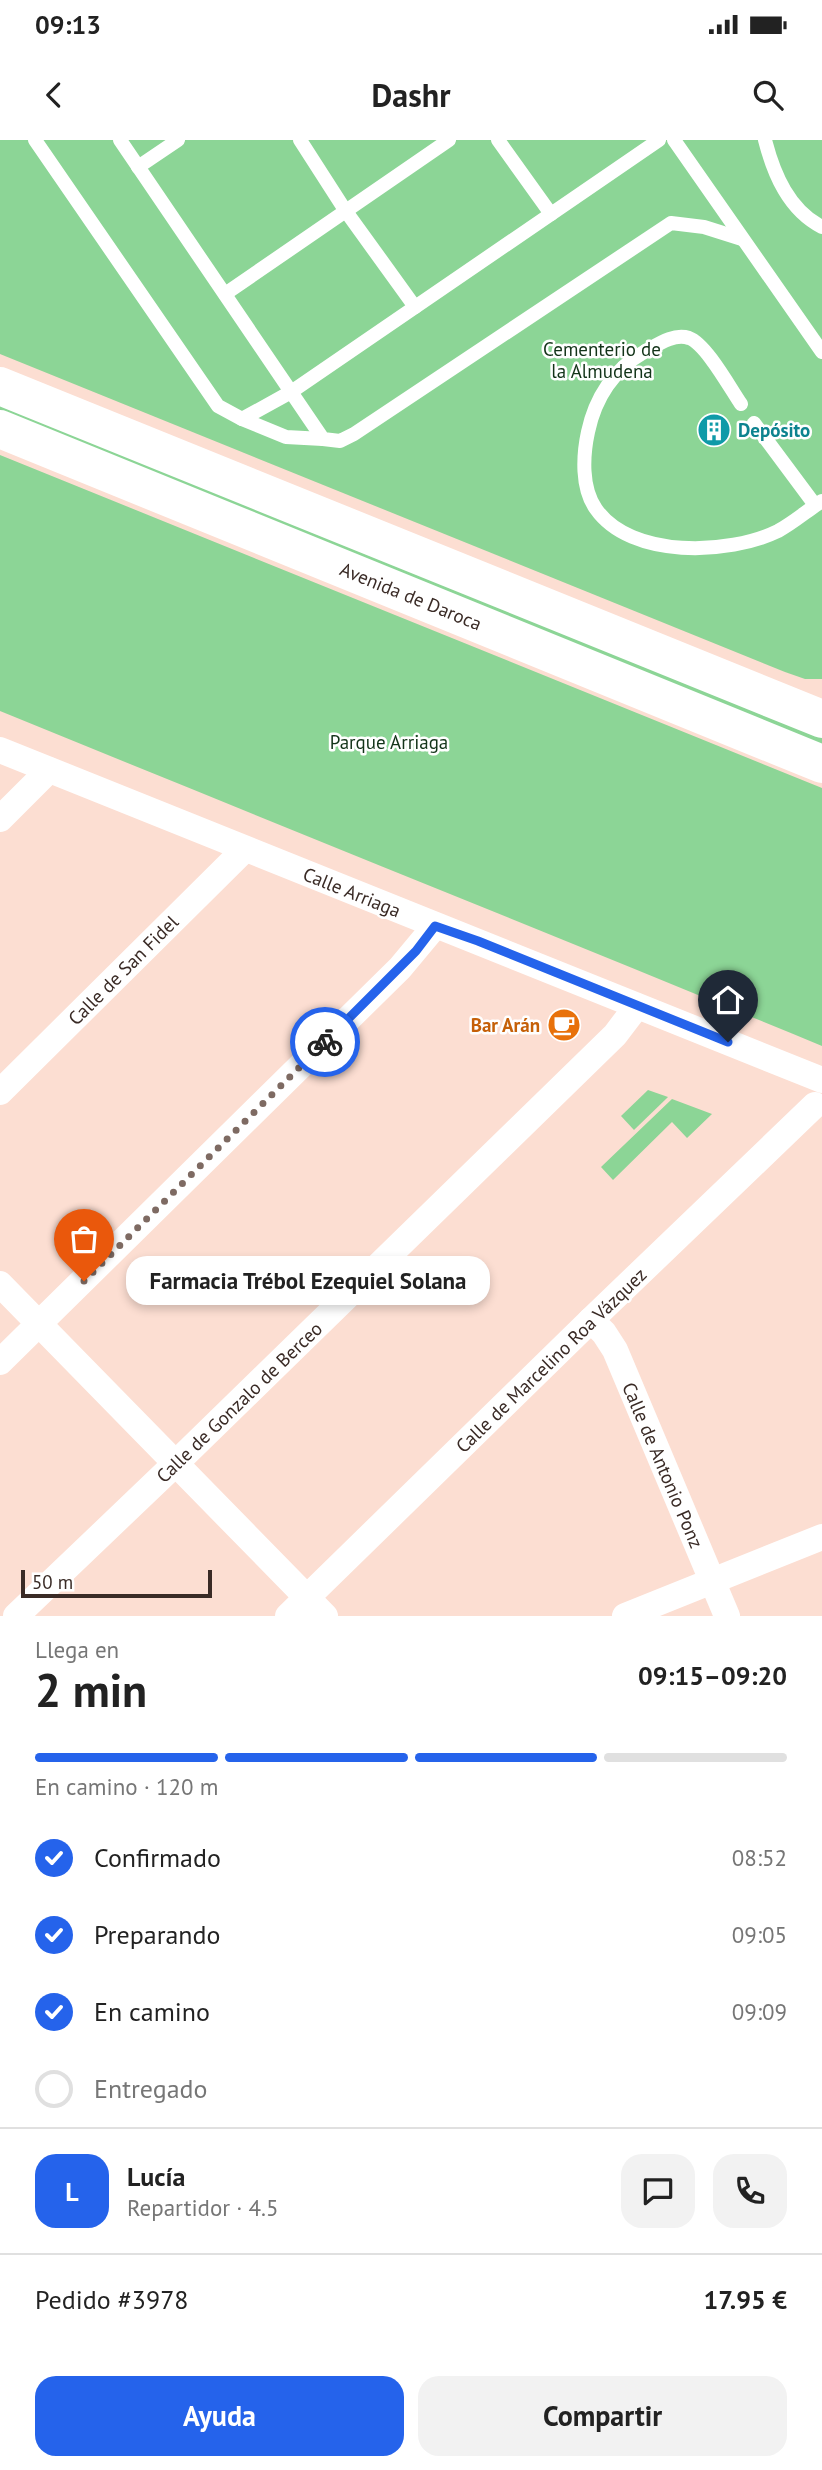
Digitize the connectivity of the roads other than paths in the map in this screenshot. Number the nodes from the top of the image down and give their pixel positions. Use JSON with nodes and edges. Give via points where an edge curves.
{"nodes":[{"id":1,"x":35,"y":140,"type":"edge"},
{"id":2,"x":120,"y":140,"type":"edge"},
{"id":3,"x":178,"y":140,"type":"edge"},
{"id":4,"x":300,"y":140,"type":"edge"},
{"id":5,"x":449,"y":140,"type":"edge"},
{"id":6,"x":498,"y":140,"type":"edge"},
{"id":7,"x":659,"y":140,"type":"edge"},
{"id":8,"x":674,"y":140,"type":"edge"},
{"id":9,"x":765,"y":140,"type":"edge"},
{"id":10,"x":138,"y":167,"type":"junction"},
{"id":11,"x":345,"y":210,"type":"junction"},
{"id":12,"x":551,"y":214,"type":"junction"},
{"id":13,"x":822,"y":227,"type":"edge"},
{"id":14,"x":742,"y":239,"type":"junction"},
{"id":15,"x":225,"y":294,"type":"junction"},
{"id":16,"x":415,"y":307,"type":"junction"},
{"id":17,"x":822,"y":352,"type":"edge"},
{"id":18,"x":0,"y":386,"type":"edge"},
{"id":19,"x":291,"y":392,"type":"junction"},
{"id":20,"x":741,"y":404,"type":"dead end"},
{"id":21,"x":242,"y":419,"type":"junction"},
{"id":22,"x":754,"y":423,"type":"dead end"},
{"id":23,"x":0,"y":429,"type":"edge"},
{"id":24,"x":323,"y":439,"type":"junction"},
{"id":25,"x":819,"y":503,"type":"edge"},
{"id":26,"x":822,"y":719,"type":"edge"},
{"id":27,"x":0,"y":750,"type":"edge"},
{"id":28,"x":822,"y":764,"type":"edge"},
{"id":29,"x":49,"y":770,"type":"junction"},
{"id":30,"x":0,"y":819,"type":"edge"},
{"id":31,"x":245,"y":849,"type":"junction"},
{"id":32,"x":435,"y":926,"type":"junction"},
{"id":33,"x":637,"y":1006,"type":"junction"},
{"id":34,"x":822,"y":1080,"type":"edge"},
{"id":35,"x":0,"y":1091,"type":"edge"},
{"id":36,"x":820,"y":1108,"type":"edge"},
{"id":37,"x":0,"y":1284,"type":"edge"},
{"id":38,"x":591,"y":1320,"type":"junction"},
{"id":39,"x":40,"y":1325,"type":"junction"},
{"id":40,"x":0,"y":1362,"type":"edge"},
{"id":41,"x":176,"y":1464,"type":"junction"},
{"id":42,"x":822,"y":1537,"type":"edge"},
{"id":43,"x":712,"y":1581,"type":"junction"},
{"id":44,"x":307,"y":1597,"type":"junction"},
{"id":45,"x":16,"y":1616,"type":"edge"},
{"id":46,"x":288,"y":1616,"type":"edge"},
{"id":47,"x":326,"y":1616,"type":"edge"},
{"id":48,"x":625,"y":1616,"type":"edge"},
{"id":49,"x":727,"y":1616,"type":"edge"}],
"edges":[{"from":1,"to":21,"type":"lane","via":[[218,406]]},
{"from":2,"to":10,"type":"lane"},
{"from":3,"to":10,"type":"lane"},
{"from":4,"to":11,"type":"lane"},
{"from":5,"to":11,"type":"lane"},
{"from":6,"to":12,"type":"lane"},
{"from":7,"to":12,"type":"lane"},
{"from":8,"to":14,"type":"lane"},
{"from":9,"to":13,"type":"lane","via":[[779,182],[792,202],[804,217]]},
{"from":10,"to":15,"type":"lane"},
{"from":11,"to":15,"type":"lane"},
{"from":11,"to":16,"type":"lane"},
{"from":12,"to":16,"type":"lane"},
{"from":14,"to":17,"type":"lane"},
{"from":14,"to":24,"type":"lane","via":[[671,223],[354,434],[340,441]]},
{"from":15,"to":19,"type":"lane"},
{"from":16,"to":19,"type":"lane"},
{"from":18,"to":26,"type":"main road"},
{"from":19,"to":21,"type":"lane"},
{"from":19,"to":24,"type":"lane"},
{"from":20,"to":25,"type":"lane","via":[[702,347],[688,338],[668,339],[634,358],[611,378],[590,421],[584,471],[595,509],[634,539],[710,549],[778,531]]},
{"from":21,"to":24,"type":"lane","via":[[286,437]]},
{"from":22,"to":25,"type":"lane"},
{"from":23,"to":28,"type":"main road","name":"Avenida de Daroca"},
{"from":27,"to":29,"type":"street","name":"Calle Arriaga"},
{"from":29,"to":30,"type":"street"},
{"from":29,"to":31,"type":"street","name":"Calle Arriaga"},
{"from":31,"to":32,"type":"street","name":"Calle Arriaga"},
{"from":31,"to":35,"type":"street","name":"Calle de San Fidel"},
{"from":32,"to":33,"type":"street","name":"Calle Arriaga"},
{"from":32,"to":39,"type":"street","via":[[400,968]]},
{"from":33,"to":34,"type":"street","name":"Calle Arriaga"},
{"from":33,"to":41,"type":"street","name":"Calle de Gonzalo de Berceo","via":[[615,1035]]},
{"from":36,"to":38,"type":"street","name":"Calle de Marcelino Roa Vázquez"},
{"from":37,"to":39,"type":"street"},
{"from":38,"to":43,"type":"street","name":"Calle de Antonio Ponz","via":[[615,1350]]},
{"from":38,"to":44,"type":"street","name":"Calle de Marcelino Roa Vázquez"},
{"from":39,"to":40,"type":"street"},
{"from":39,"to":41,"type":"street"},
{"from":41,"to":44,"type":"street"},
{"from":41,"to":45,"type":"street","name":"Calle de Gonzalo de Berceo"},
{"from":42,"to":43,"type":"street"},
{"from":43,"to":48,"type":"street"},
{"from":43,"to":49,"type":"street","name":"Calle de Antonio Ponz"},
{"from":44,"to":46,"type":"street","name":"Calle de Marcelino Roa Vázquez"},
{"from":44,"to":47,"type":"street"}]}
